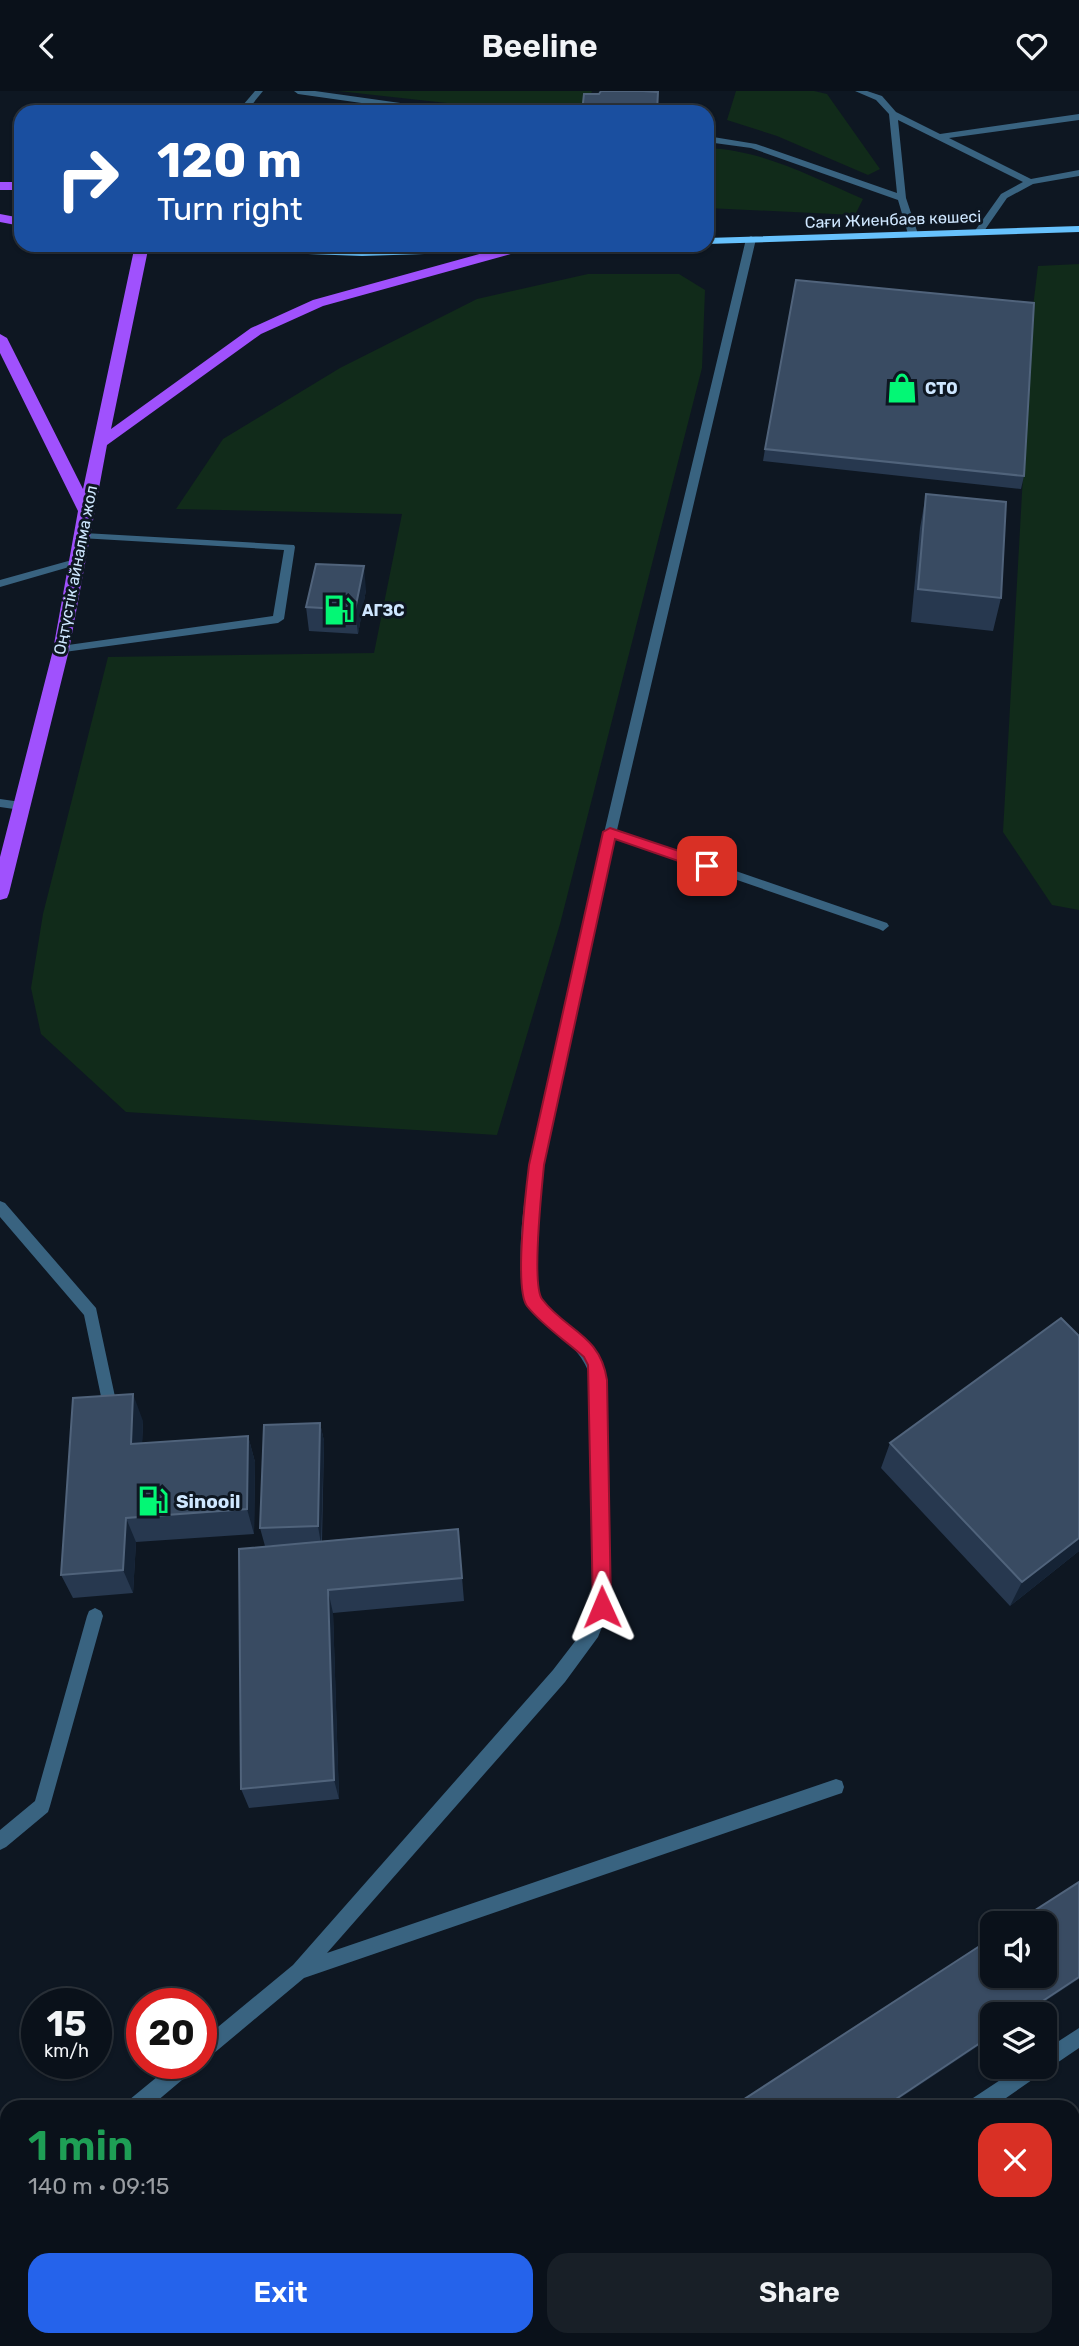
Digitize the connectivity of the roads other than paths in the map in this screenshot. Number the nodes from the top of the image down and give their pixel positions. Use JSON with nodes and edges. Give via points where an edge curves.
{"nodes":[{"id":1,"x":259,"y":91,"type":"edge"},
{"id":2,"x":298,"y":91,"type":"edge"},
{"id":3,"x":859,"y":91,"type":"edge"},
{"id":4,"x":872,"y":91,"type":"edge"},
{"id":5,"x":879,"y":99,"type":"junction"},
{"id":6,"x":247,"y":105,"type":"edge"},
{"id":7,"x":395,"y":105,"type":"edge"},
{"id":8,"x":893,"y":114,"type":"junction"},
{"id":9,"x":1079,"y":117,"type":"edge"},
{"id":10,"x":939,"y":137,"type":"junction"},
{"id":11,"x":714,"y":140,"type":"edge"},
{"id":12,"x":1079,"y":173,"type":"edge"},
{"id":13,"x":1030,"y":182,"type":"junction"},
{"id":14,"x":902,"y":198,"type":"junction"},
{"id":15,"x":1079,"y":229,"type":"edge"},
{"id":16,"x":979,"y":232,"type":"junction"},
{"id":17,"x":913,"y":234,"type":"junction"},
{"id":18,"x":751,"y":239,"type":"junction"},
{"id":19,"x":714,"y":241,"type":"edge"},
{"id":20,"x":143,"y":252,"type":"edge"},
{"id":21,"x":335,"y":252,"type":"edge"},
{"id":22,"x":400,"y":252,"type":"edge"},
{"id":23,"x":502,"y":252,"type":"edge"},
{"id":24,"x":0,"y":338,"type":"edge"},
{"id":25,"x":102,"y":442,"type":"junction"},
{"id":26,"x":86,"y":511,"type":"junction"},
{"id":27,"x":84,"y":536,"type":"junction"},
{"id":28,"x":79,"y":561,"type":"junction"},
{"id":29,"x":0,"y":584,"type":"edge"},
{"id":30,"x":61,"y":649,"type":"junction"},
{"id":31,"x":0,"y":803,"type":"edge"},
{"id":32,"x":22,"y":806,"type":"junction"},
{"id":33,"x":610,"y":832,"type":"junction"},
{"id":34,"x":0,"y":893,"type":"edge"},
{"id":35,"x":883,"y":926,"type":"dead end"},
{"id":36,"x":0,"y":1207,"type":"edge"},
{"id":37,"x":110,"y":1406,"type":"edge"},
{"id":38,"x":95,"y":1616,"type":"dead end"},
{"id":39,"x":836,"y":1787,"type":"dead end"},
{"id":40,"x":0,"y":1841,"type":"edge"},
{"id":41,"x":299,"y":1971,"type":"junction"},
{"id":42,"x":1079,"y":2037,"type":"edge"},
{"id":43,"x":217,"y":2040,"type":"edge"},
{"id":44,"x":1057,"y":2053,"type":"edge"},
{"id":45,"x":169,"y":2079,"type":"edge"},
{"id":46,"x":1018,"y":2079,"type":"edge"},
{"id":47,"x":144,"y":2100,"type":"edge"},
{"id":48,"x":987,"y":2100,"type":"edge"}],
"edges":[{"from":1,"to":6,"type":"street"},
{"from":2,"to":7,"type":"street"},
{"from":3,"to":5,"type":"street"},
{"from":4,"to":5,"type":"street"},
{"from":5,"to":8,"type":"street"},
{"from":8,"to":10,"type":"street"},
{"from":8,"to":14,"type":"street"},
{"from":9,"to":10,"type":"street"},
{"from":10,"to":13,"type":"street"},
{"from":11,"to":14,"type":"street","via":[[753,146]]},
{"from":12,"to":13,"type":"street"},
{"from":13,"to":16,"type":"street","via":[[1004,196]]},
{"from":14,"to":17,"type":"street"},
{"from":15,"to":16,"type":"main road","name":"Сағи Жиенбаев көшесі"},
{"from":16,"to":17,"type":"main road","name":"Сағи Жиенбаев көшесі"},
{"from":17,"to":18,"type":"main road","name":"Сағи Жиенбаев көшесі"},
{"from":18,"to":19,"type":"main road","name":"Сағи Жиенбаев көшесі"},
{"from":18,"to":33,"type":"street"},
{"from":20,"to":25,"type":"highway","name":"Оңтүстік айналма жол"},
{"from":21,"to":22,"type":"main road"},
{"from":23,"to":25,"type":"highway","via":[[318,303],[256,331]]},
{"from":24,"to":26,"type":"highway"},
{"from":25,"to":26,"type":"highway","name":"Оңтүстік айналма жол"},
{"from":26,"to":27,"type":"highway","name":"Оңтүстік айналма жол"},
{"from":27,"to":28,"type":"highway","name":"Оңтүстік айналма жол"},
{"from":27,"to":30,"type":"street","via":[[290,547],[278,619]]},
{"from":28,"to":29,"type":"street"},
{"from":28,"to":30,"type":"highway","name":"Оңтүстік айналма жол"},
{"from":30,"to":32,"type":"highway","name":"Оңтүстік айналма жол"},
{"from":31,"to":32,"type":"street"},
{"from":32,"to":34,"type":"highway","name":"Оңтүстік айналма жол"},
{"from":33,"to":35,"type":"street"},
{"from":33,"to":41,"type":"street","via":[[536,1165],[530,1281],[532,1300],[590,1352],[596,1364],[602,1607],[592,1632],[559,1676]]},
{"from":36,"to":37,"type":"street","via":[[91,1312]]},
{"from":38,"to":40,"type":"street","via":[[42,1806]]},
{"from":39,"to":41,"type":"street"},
{"from":41,"to":43,"type":"street"},
{"from":42,"to":44,"type":"street"},
{"from":45,"to":47,"type":"street"},
{"from":46,"to":48,"type":"street"}]}
